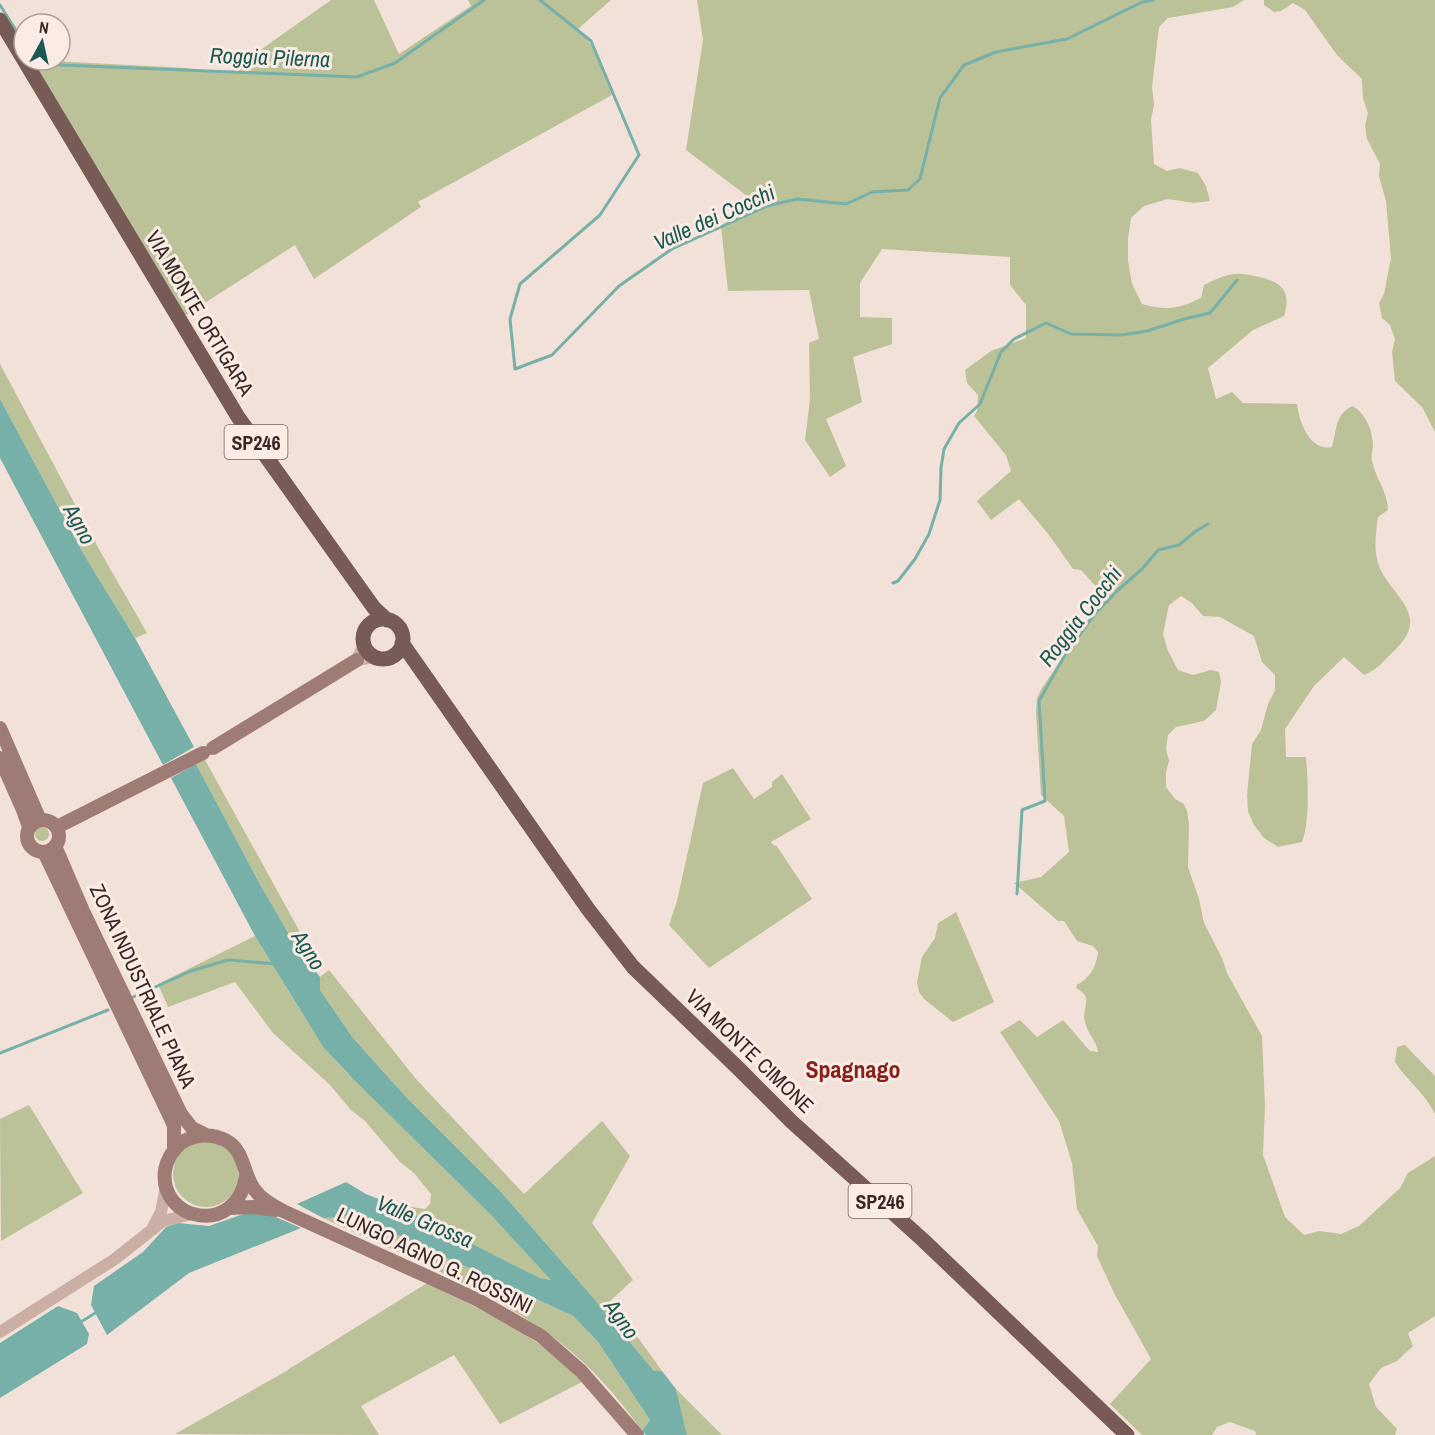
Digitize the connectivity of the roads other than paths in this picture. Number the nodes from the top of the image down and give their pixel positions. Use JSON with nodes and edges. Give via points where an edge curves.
{"nodes":[{"id":1,"x":0,"y":20,"type":"edge"},
{"id":2,"x":12,"y":40,"type":"edge"},
{"id":3,"x":31,"y":72,"type":"edge"},
{"id":4,"x":374,"y":608,"type":"junction"},
{"id":5,"x":387,"y":620,"type":"junction"},
{"id":6,"x":369,"y":625,"type":"junction"},
{"id":7,"x":364,"y":644,"type":"junction"},
{"id":8,"x":399,"y":649,"type":"junction"},
{"id":9,"x":374,"y":657,"type":"junction"},
{"id":10,"x":357,"y":660,"type":"junction"},
{"id":11,"x":0,"y":728,"type":"edge"},
{"id":12,"x":0,"y":758,"type":"edge"},
{"id":13,"x":35,"y":823,"type":"junction"},
{"id":14,"x":57,"y":827,"type":"junction"},
{"id":15,"x":50,"y":849,"type":"junction"},
{"id":16,"x":206,"y":1135,"type":"junction"},
{"id":17,"x":174,"y":1149,"type":"junction"},
{"id":18,"x":246,"y":1176,"type":"junction"},
{"id":19,"x":166,"y":1187,"type":"junction"},
{"id":20,"x":230,"y":1208,"type":"junction"},
{"id":21,"x":283,"y":1212,"type":"junction"},
{"id":22,"x":192,"y":1214,"type":"junction"},
{"id":23,"x":152,"y":1228,"type":"junction"},
{"id":24,"x":0,"y":1332,"type":"edge"},
{"id":25,"x":637,"y":1435,"type":"edge"},
{"id":26,"x":1127,"y":1435,"type":"edge"}],
"edges":[{"from":1,"to":2,"type":"main road","name":"VIA MONTE ORTIGARA","number":"SP246"},
{"from":3,"to":4,"type":"main road","name":"VIA MONTE ORTIGARA","number":"SP246","via":[[238,417]]},
{"from":4,"to":5,"type":"main road","name":"VIA MONTE ORTIGARA"},
{"from":4,"to":6,"type":"main road"},
{"from":5,"to":6,"type":"main road"},
{"from":5,"to":8,"type":"main road","via":[[399,628]]},
{"from":6,"to":7,"type":"main road"},
{"from":7,"to":9,"type":"main road"},
{"from":7,"to":10,"type":"street"},
{"from":8,"to":9,"type":"main road","via":[[385,659]]},
{"from":8,"to":26,"type":"main road","name":"VIA MONTE CIMONE","number":"SP246","via":[[415,661],[633,967],[792,1122],[923,1240]]},
{"from":9,"to":10,"type":"street"},
{"from":10,"to":14,"type":"main road","via":[[208,750]]},
{"from":11,"to":13,"type":"main road","name":"ZONA INDUSTRIALE PIANA"},
{"from":12,"to":13,"type":"main road","name":"ZONA INDUSTRIALE PIANA"},
{"from":13,"to":14,"type":"main road","via":[[49,821]]},
{"from":13,"to":15,"type":"main road","name":"ZONA INDUSTRIALE PIANA","via":[[26,836],[29,845],[33,849]]},
{"from":14,"to":15,"type":"main road","name":"ZONA INDUSTRIALE PIANA","via":[[59,836]]},
{"from":15,"to":16,"type":"main road","name":"ZONA INDUSTRIALE PIANA","via":[[181,1114],[192,1128]]},
{"from":15,"to":17,"type":"main road","name":"ZONA INDUSTRIALE PIANA","via":[[174,1126]]},
{"from":16,"to":17,"type":"main road"},
{"from":16,"to":18,"type":"main road","name":"ZONA INDUSTRIALE PIANA","via":[[226,1140],[235,1147]]},
{"from":17,"to":19,"type":"main road","name":"ZONA INDUSTRIALE PIANA","via":[[166,1167]]},
{"from":18,"to":20,"type":"main road","via":[[242,1194]]},
{"from":18,"to":21,"type":"main road","name":"ZONA INDUSTRIALE PIANA","via":[[259,1195]]},
{"from":19,"to":22,"type":"main road","via":[[176,1203]]},
{"from":19,"to":23,"type":"street","via":[[161,1212]]},
{"from":20,"to":21,"type":"main road"},
{"from":20,"to":22,"type":"main road","via":[[212,1216]]},
{"from":21,"to":25,"type":"main road","name":"LUNGO AGNO G. ROSSINI","via":[[478,1300],[542,1336],[581,1371]]},
{"from":22,"to":23,"type":"street"},
{"from":23,"to":24,"type":"street","via":[[115,1259]]}]}
